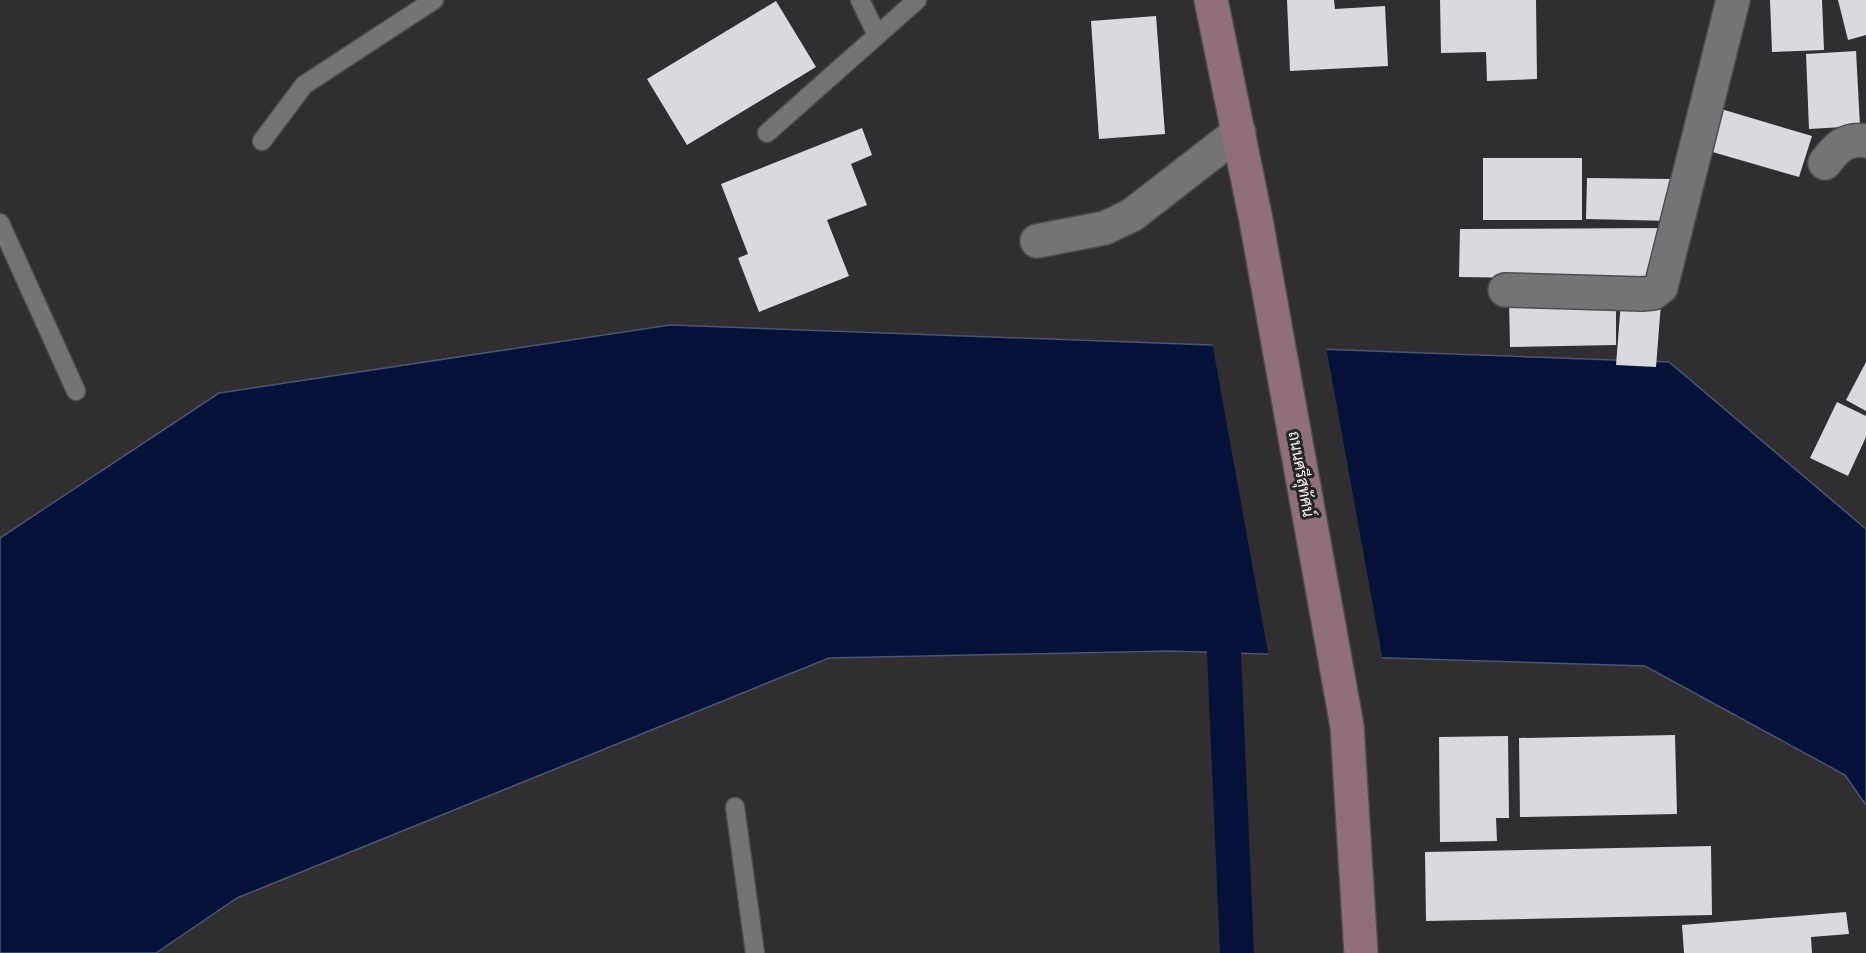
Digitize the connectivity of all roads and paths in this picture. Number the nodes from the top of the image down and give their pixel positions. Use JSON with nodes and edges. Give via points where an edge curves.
{"nodes":[{"id":1,"x":434,"y":0,"type":"edge"},
{"id":2,"x":860,"y":0,"type":"edge"},
{"id":3,"x":917,"y":0,"type":"edge"},
{"id":4,"x":1211,"y":0,"type":"edge"},
{"id":5,"x":1733,"y":0,"type":"edge"},
{"id":6,"x":877,"y":35,"type":"junction"},
{"id":7,"x":1239,"y":132,"type":"junction"},
{"id":8,"x":767,"y":133,"type":"dead end"},
{"id":9,"x":262,"y":141,"type":"dead end"},
{"id":10,"x":1866,"y":141,"type":"edge"},
{"id":11,"x":1825,"y":163,"type":"dead end"},
{"id":12,"x":0,"y":223,"type":"edge"},
{"id":13,"x":1037,"y":241,"type":"dead end"},
{"id":14,"x":1505,"y":290,"type":"dead end"},
{"id":15,"x":76,"y":391,"type":"dead end"},
{"id":16,"x":735,"y":807,"type":"dead end"},
{"id":17,"x":754,"y":953,"type":"edge"},
{"id":18,"x":1361,"y":953,"type":"edge"}],
"edges":[{"from":1,"to":9,"type":"lane","via":[[304,85]]},
{"from":2,"to":6,"type":"lane"},
{"from":3,"to":6,"type":"lane"},
{"from":4,"to":7,"type":"street","name":"ถนนศรีสุทัศน์"},
{"from":5,"to":14,"type":"street","via":[[1661,287],[1642,294]]},
{"from":6,"to":8,"type":"lane"},
{"from":7,"to":13,"type":"street","via":[[1132,215],[1105,228]]},
{"from":7,"to":18,"type":"street","name":"ถนนศรีสุทัศน์","via":[[1347,726]]},
{"from":10,"to":11,"type":"street","via":[[1838,146]]},
{"from":12,"to":15,"type":"lane"},
{"from":16,"to":17,"type":"lane"}]}
